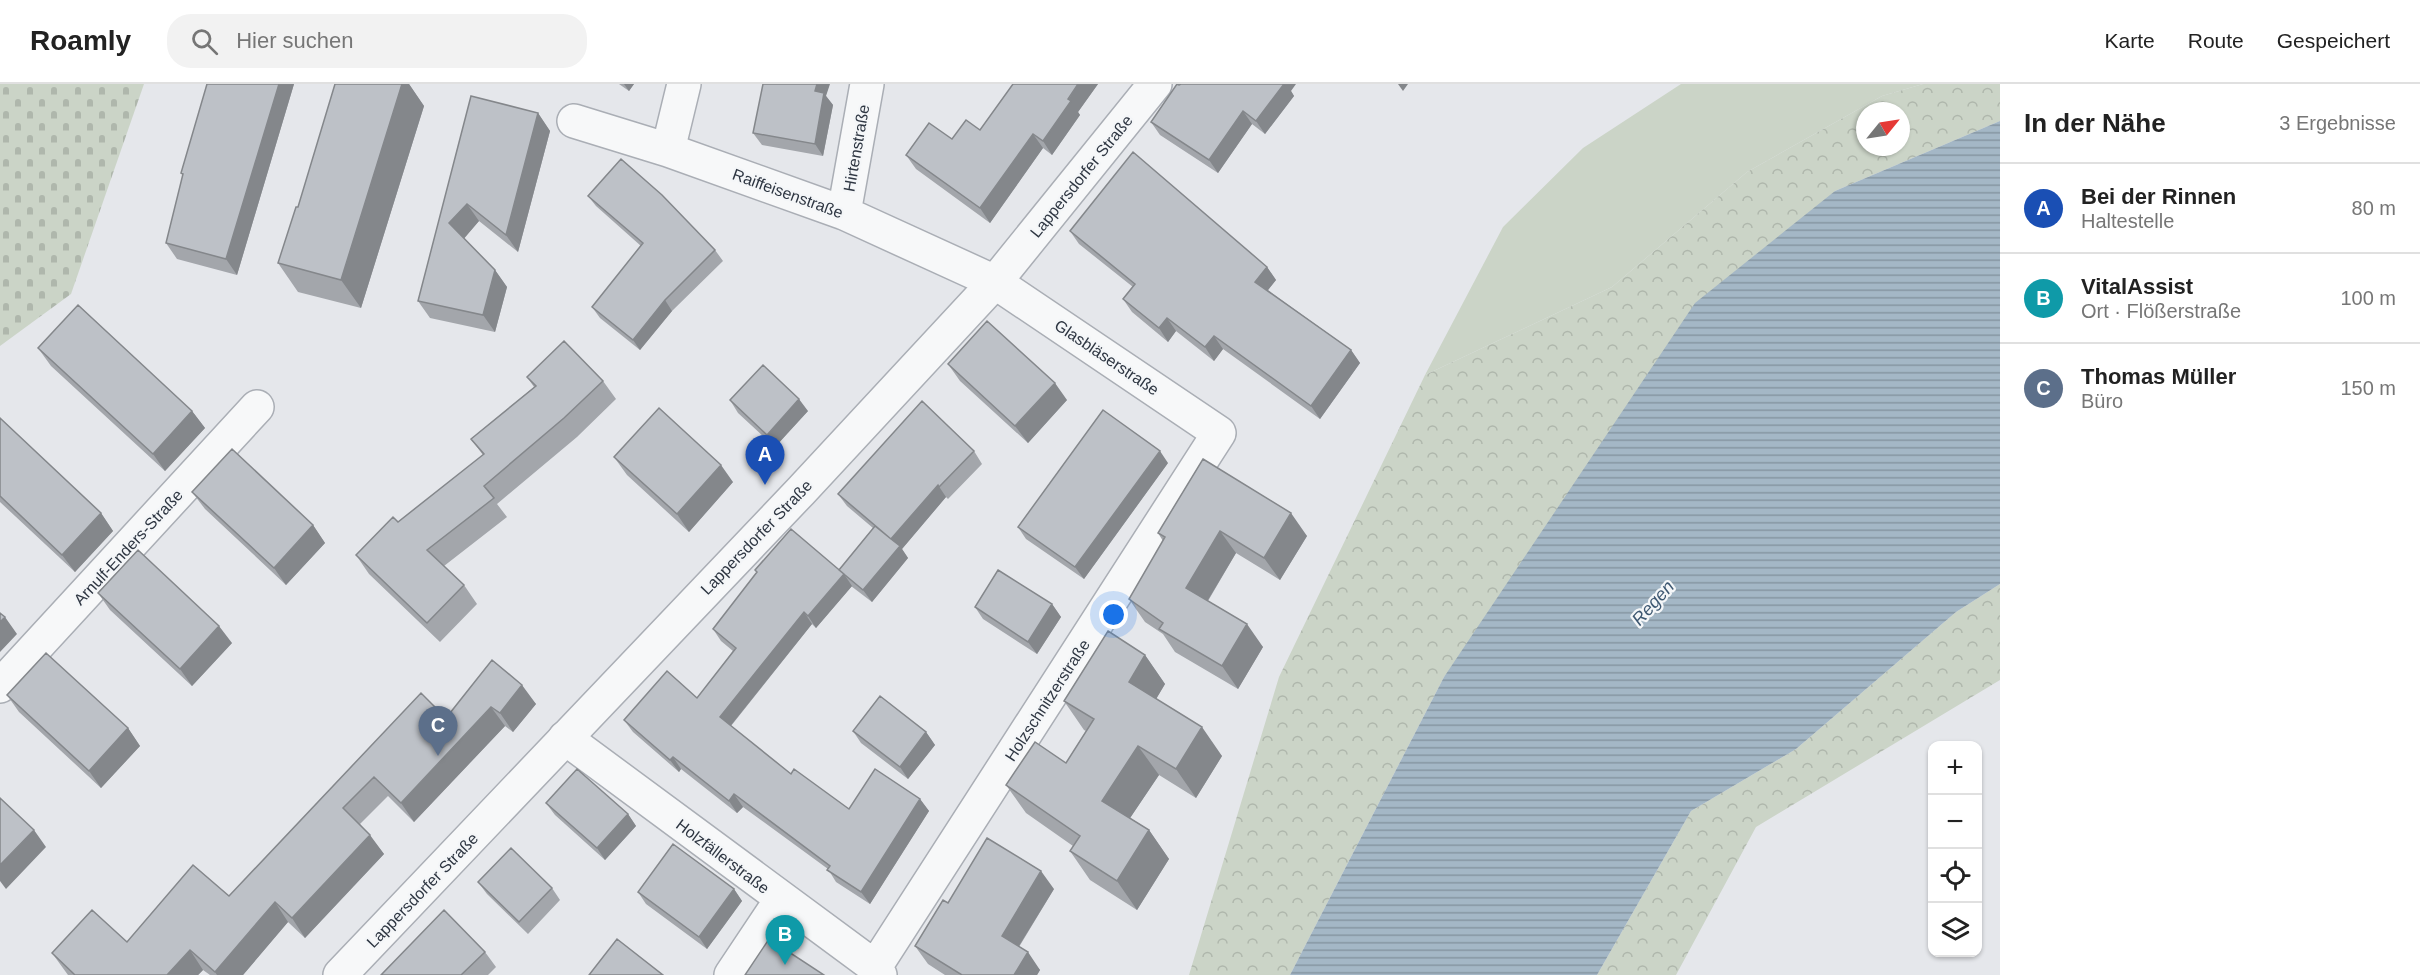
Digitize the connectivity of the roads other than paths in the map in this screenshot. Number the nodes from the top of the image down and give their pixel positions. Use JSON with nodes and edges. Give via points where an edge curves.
{"nodes":[{"id":1,"x":684,"y":84,"type":"edge"},
{"id":2,"x":867,"y":84,"type":"edge"},
{"id":3,"x":1155,"y":84,"type":"edge"},
{"id":4,"x":574,"y":121,"type":"dead end"},
{"id":5,"x":668,"y":150,"type":"junction"},
{"id":6,"x":844,"y":213,"type":"junction"},
{"id":7,"x":995,"y":282,"type":"junction"},
{"id":8,"x":257,"y":407,"type":"dead end"},
{"id":9,"x":1220,"y":433,"type":"joint"},
{"id":10,"x":0,"y":686,"type":"edge"},
{"id":11,"x":565,"y":738,"type":"junction"},
{"id":12,"x":781,"y":900,"type":"junction"},
{"id":13,"x":877,"y":971,"type":"edge"},
{"id":14,"x":340,"y":975,"type":"edge"},
{"id":15,"x":731,"y":975,"type":"edge"}],
"edges":[{"from":1,"to":5,"type":"street"},
{"from":2,"to":6,"type":"street","name":"Hirtenstraße"},
{"from":3,"to":7,"type":"street","name":"Lappersdorfer Straße"},
{"from":4,"to":5,"type":"street","name":"Raiffeisenstraße"},
{"from":5,"to":6,"type":"street","name":"Raiffeisenstraße"},
{"from":6,"to":7,"type":"street","name":"Raiffeisenstraße"},
{"from":7,"to":9,"type":"street","name":"Glasbläserstraße"},
{"from":7,"to":11,"type":"street","name":"Lappersdorfer Straße"},
{"from":8,"to":10,"type":"street","name":"Arnulf-Enders-Straße"},
{"from":9,"to":13,"type":"street","name":"Holzschnitzerstraße"},
{"from":11,"to":12,"type":"street","name":"Holzfällerstraße"},
{"from":11,"to":14,"type":"street","name":"Lappersdorfer Straße"},
{"from":12,"to":13,"type":"street","name":"Holzfällerstraße"},
{"from":12,"to":15,"type":"street"}]}
